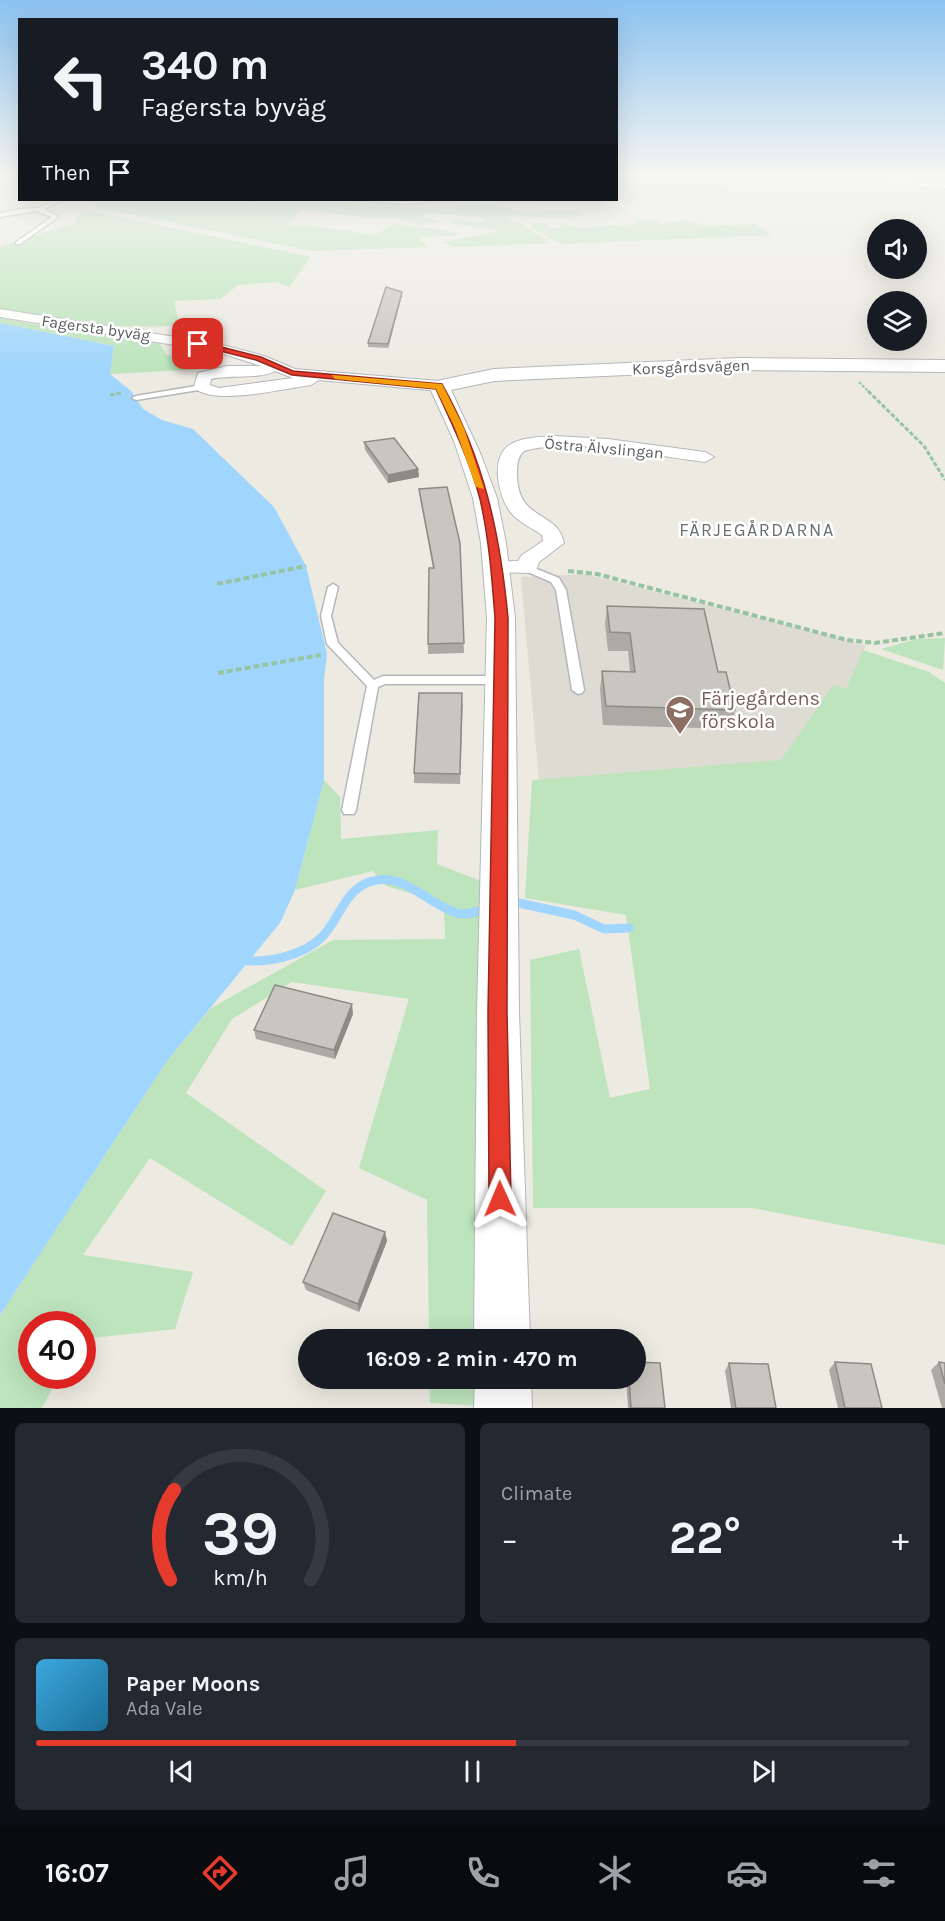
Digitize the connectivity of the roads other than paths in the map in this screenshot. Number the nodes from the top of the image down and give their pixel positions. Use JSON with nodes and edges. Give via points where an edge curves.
{"nodes":[{"id":1,"x":26,"y":238,"type":"edge"},
{"id":2,"x":18,"y":243,"type":"dead end"},
{"id":3,"x":0,"y":313,"type":"edge"},
{"id":4,"x":945,"y":366,"type":"edge"},
{"id":5,"x":292,"y":373,"type":"junction"},
{"id":6,"x":328,"y":376,"type":"junction"},
{"id":7,"x":439,"y":386,"type":"junction"},
{"id":8,"x":202,"y":387,"type":"junction"},
{"id":9,"x":136,"y":398,"type":"dead end"},
{"id":10,"x":705,"y":457,"type":"dead end"},
{"id":11,"x":512,"y":568,"type":"junction"},
{"id":12,"x":333,"y":587,"type":"dead end"},
{"id":13,"x":501,"y":680,"type":"junction"},
{"id":14,"x":373,"y":685,"type":"junction"},
{"id":15,"x":578,"y":690,"type":"dead end"},
{"id":16,"x":349,"y":810,"type":"dead end"},
{"id":17,"x":502,"y":1329,"type":"edge"},
{"id":18,"x":503,"y":1389,"type":"edge"},
{"id":19,"x":503,"y":1408,"type":"edge"}],
"edges":[{"from":1,"to":2,"type":"lane"},
{"from":3,"to":5,"type":"street","name":"Fagersta byväg","via":[[219,348]]},
{"from":4,"to":7,"type":"street","name":"Korsgårdsvägen","via":[[740,364],[494,375]]},
{"from":5,"to":6,"type":"street","name":"Fagersta byväg"},
{"from":5,"to":8,"type":"street","via":[[227,371],[204,376]]},
{"from":6,"to":7,"type":"street","name":"Fagersta byväg"},
{"from":6,"to":8,"type":"street","via":[[218,393]]},
{"from":7,"to":11,"type":"street","via":[[460,428]]},
{"from":8,"to":9,"type":"lane"},
{"from":10,"to":11,"type":"street","name":"Östra Älvslingan","via":[[566,442],[536,442],[517,448],[509,461],[511,496],[515,506],[552,533],[554,543]]},
{"from":11,"to":13,"type":"street","via":[[501,618]]},
{"from":11,"to":15,"type":"lane","via":[[555,580],[561,590]]},
{"from":12,"to":14,"type":"lane","via":[[326,616],[333,644]]},
{"from":13,"to":14,"type":"lane","via":[[383,680]]},
{"from":13,"to":17,"type":"street","via":[[498,1012]]},
{"from":14,"to":16,"type":"lane"},
{"from":18,"to":19,"type":"street"}]}
